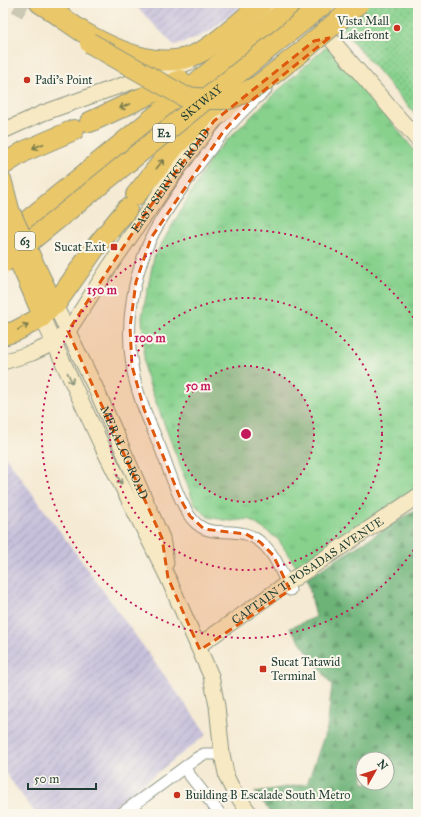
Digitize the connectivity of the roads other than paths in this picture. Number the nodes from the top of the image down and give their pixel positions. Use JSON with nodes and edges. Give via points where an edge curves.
{"nodes":[{"id":1,"x":262,"y":3,"type":"edge"},
{"id":2,"x":276,"y":3,"type":"edge"},
{"id":3,"x":294,"y":3,"type":"edge"},
{"id":4,"x":309,"y":3,"type":"edge"},
{"id":5,"x":325,"y":3,"type":"edge"},
{"id":6,"x":334,"y":3,"type":"edge"},
{"id":7,"x":351,"y":3,"type":"edge"},
{"id":8,"x":359,"y":3,"type":"edge"},
{"id":9,"x":33,"y":6,"type":"edge"},
{"id":10,"x":263,"y":28,"type":"junction"},
{"id":11,"x":329,"y":31,"type":"junction"},
{"id":12,"x":240,"y":79,"type":"junction"},
{"id":13,"x":418,"y":127,"type":"edge"},
{"id":14,"x":3,"y":131,"type":"edge"},
{"id":15,"x":418,"y":140,"type":"edge"},
{"id":16,"x":3,"y":165,"type":"edge"},
{"id":17,"x":3,"y":181,"type":"edge"},
{"id":18,"x":3,"y":229,"type":"edge"},
{"id":19,"x":3,"y":240,"type":"edge"},
{"id":20,"x":3,"y":251,"type":"edge"},
{"id":21,"x":3,"y":263,"type":"edge"},
{"id":22,"x":3,"y":272,"type":"edge"},
{"id":23,"x":32,"y":275,"type":"junction"},
{"id":24,"x":48,"y":311,"type":"junction"},
{"id":25,"x":68,"y":331,"type":"junction"},
{"id":26,"x":3,"y":335,"type":"edge"},
{"id":27,"x":54,"y":343,"type":"junction"},
{"id":28,"x":3,"y":362,"type":"edge"},
{"id":29,"x":418,"y":496,"type":"edge"},
{"id":30,"x":418,"y":503,"type":"edge"},
{"id":31,"x":168,"y":578,"type":"junction"},
{"id":32,"x":288,"y":587,"type":"junction"},
{"id":33,"x":199,"y":648,"type":"junction"},
{"id":34,"x":222,"y":754,"type":"junction"},
{"id":35,"x":184,"y":768,"type":"junction"},
{"id":36,"x":121,"y":814,"type":"edge"},
{"id":37,"x":220,"y":814,"type":"edge"},
{"id":38,"x":250,"y":814,"type":"edge"}],
"edges":[{"from":1,"to":9,"type":"highway","via":[[200,53],[167,60],[131,56]]},
{"from":2,"to":14,"type":"main road","via":[[225,43],[195,60],[43,113]]},
{"from":3,"to":10,"type":"highway","number":"E2"},
{"from":4,"to":20,"type":"highway","name":"SKYWAY","number":"E2","bridge":true},
{"from":5,"to":21,"type":"highway","name":"SKYWAY","number":"E2","bridge":true},
{"from":6,"to":12,"type":"highway","number":"E2"},
{"from":7,"to":11,"type":"main road","name":"EAST SERVICE ROAD"},
{"from":8,"to":9,"type":"highway","bridge":true,"via":[[259,85],[229,99],[185,97]]},
{"from":10,"to":16,"type":"highway","one_way":true,"via":[[198,70],[25,151]]},
{"from":10,"to":19,"type":"highway","number":"E2"},
{"from":11,"to":13,"type":"main road"},
{"from":11,"to":15,"type":"main road"},
{"from":11,"to":25,"type":"main road","name":"EAST SERVICE ROAD","via":[[307,42],[214,121],[149,208]]},
{"from":11,"to":32,"type":"street","via":[[251,101],[210,149],[151,238],[140,264],[132,304],[130,347],[137,387],[178,493],[190,516],[204,529],[212,532],[246,534],[260,542],[273,555]]},
{"from":12,"to":22,"type":"highway","number":"E2"},
{"from":24,"to":12,"type":"highway","one_way":true,"via":[[174,147]]},
{"from":17,"to":23,"type":"main road","number":"63","bridge":true},
{"from":18,"to":23,"type":"main road","number":"63","bridge":true},
{"from":23,"to":24,"type":"main road","number":"63"},
{"from":24,"to":25,"type":"main road","number":"63"},
{"from":26,"to":24,"type":"highway","one_way":true,"via":[[16,331]]},
{"from":24,"to":27,"type":"main road","number":"63"},
{"from":25,"to":27,"type":"main road","name":"EAST SERVICE ROAD"},
{"from":25,"to":31,"type":"main road","name":"MERALCO ROAD","via":[[162,538]]},
{"from":27,"to":28,"type":"main road","name":"EAST SERVICE ROAD"},
{"from":27,"to":31,"type":"main road","name":"MERALCO ROAD","one_way":true},
{"from":29,"to":32,"type":"main road","name":"CAPTAIN T. POSADAS AVENUE"},
{"from":30,"to":32,"type":"main road","name":"CAPTAIN T. POSADAS AVENUE"},
{"from":31,"to":33,"type":"main road","name":"MERALCO ROAD"},
{"from":32,"to":33,"type":"main road","name":"CAPTAIN T. POSADAS AVENUE"},
{"from":33,"to":34,"type":"main road","name":"MERALCO ROAD","via":[[213,684]]},
{"from":34,"to":35,"type":"street","via":[[204,754]]},
{"from":34,"to":38,"type":"main road","name":"MERALCO ROAD","via":[[227,778]]},
{"from":35,"to":36,"type":"street"},
{"from":35,"to":37,"type":"street"}]}
